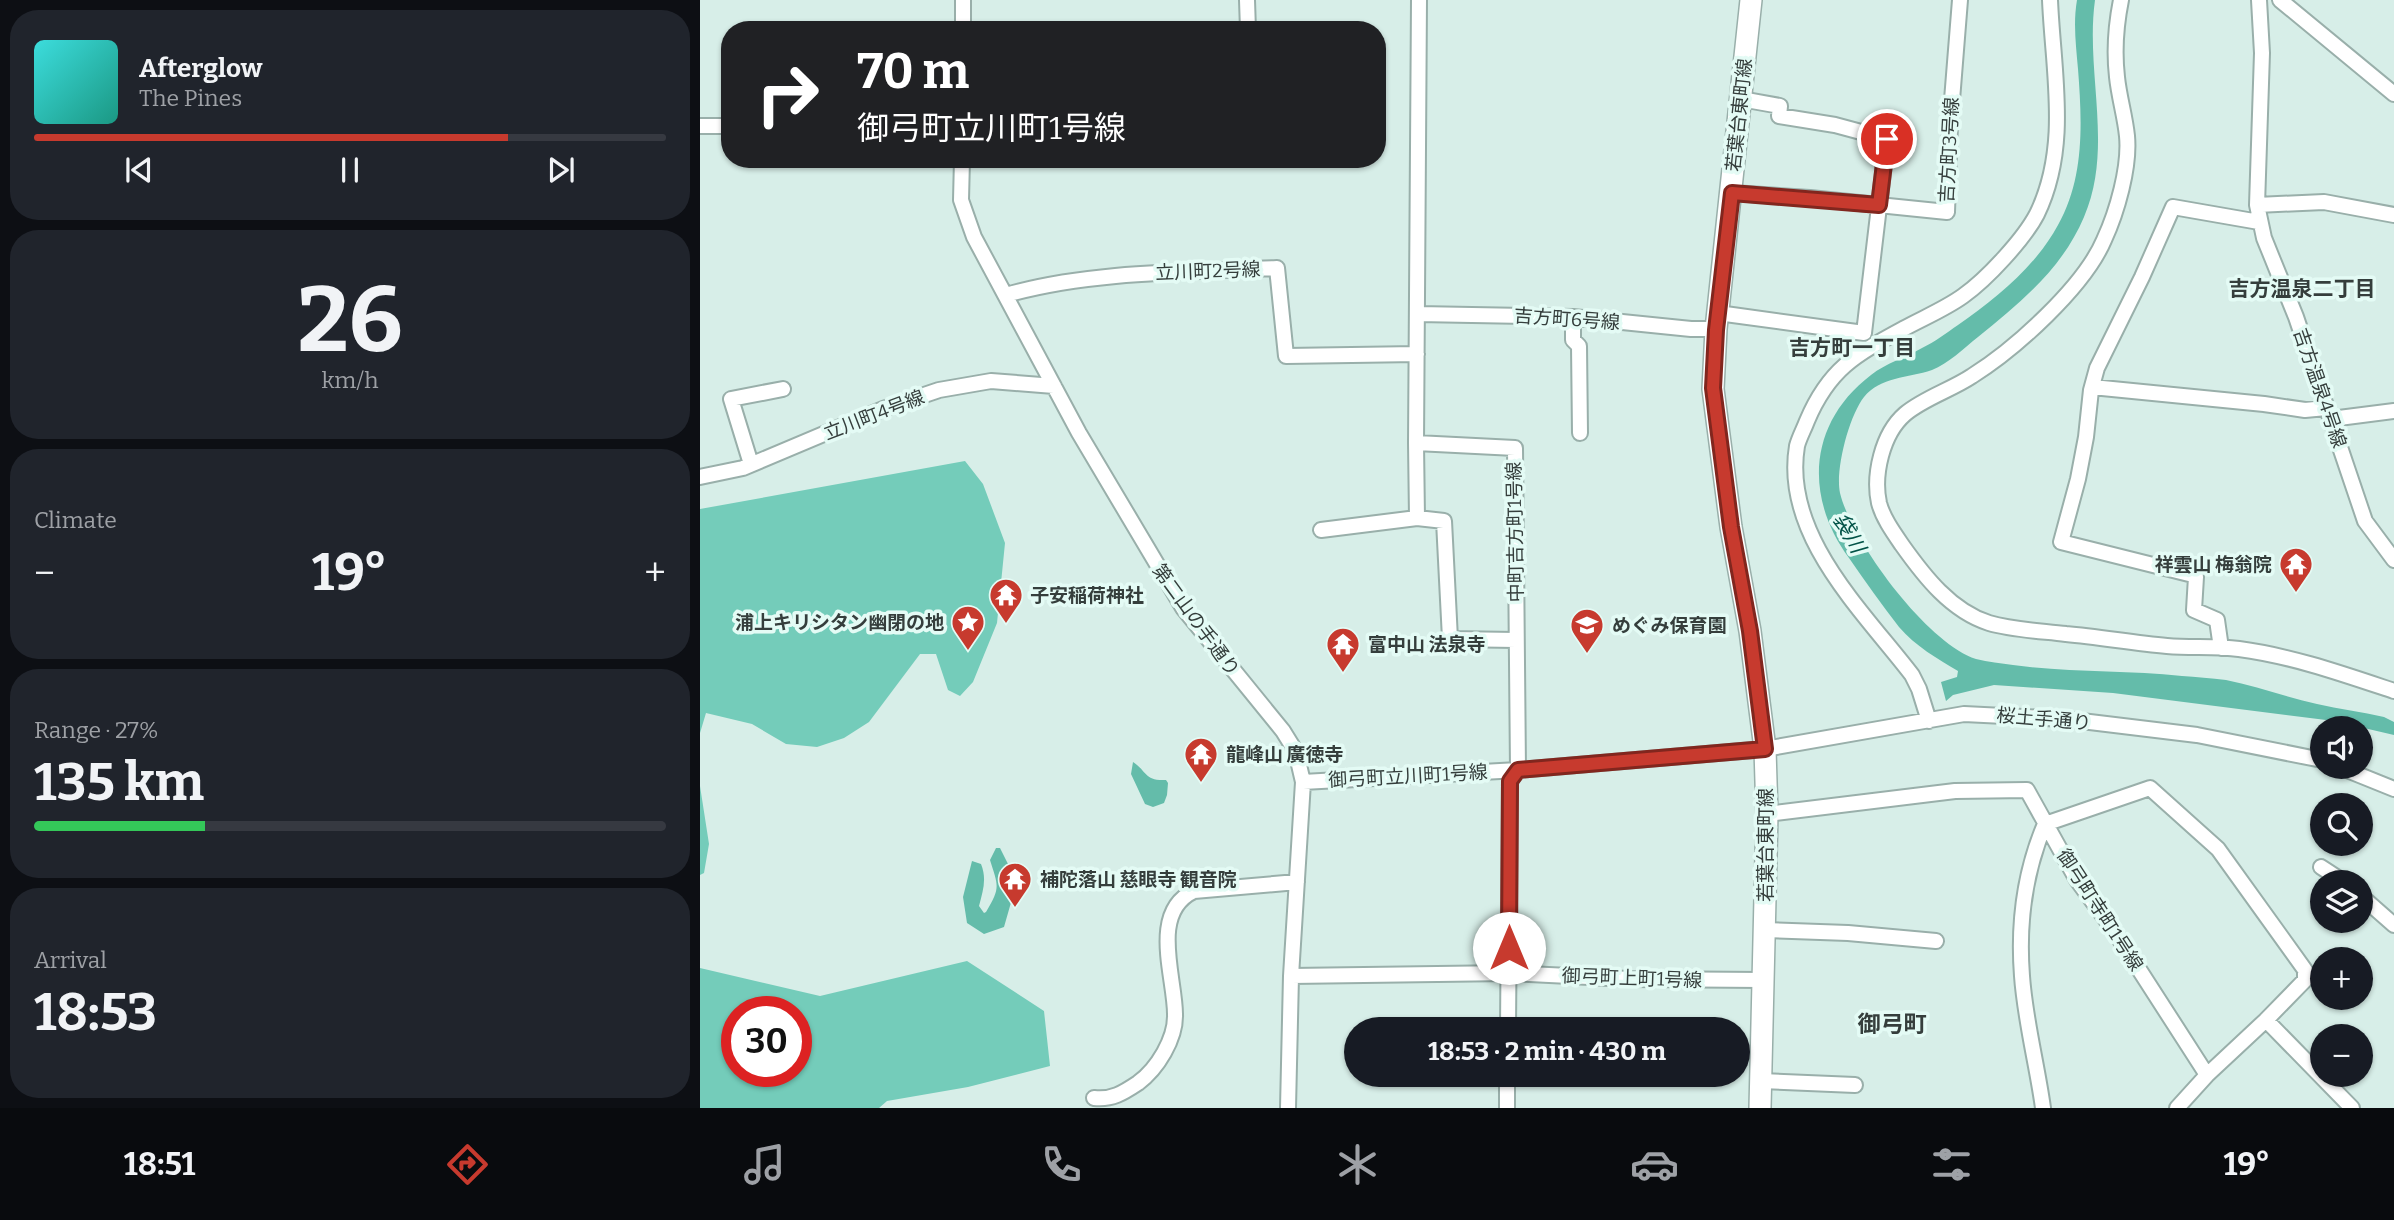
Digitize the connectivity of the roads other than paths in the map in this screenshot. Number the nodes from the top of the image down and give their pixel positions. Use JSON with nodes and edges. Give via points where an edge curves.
{"nodes":[{"id":1,"x":963,"y":0,"type":"edge"},
{"id":2,"x":1247,"y":0,"type":"edge"},
{"id":3,"x":1419,"y":0,"type":"edge"},
{"id":4,"x":1751,"y":0,"type":"edge"},
{"id":5,"x":1960,"y":0,"type":"edge"},
{"id":6,"x":2050,"y":0,"type":"edge"},
{"id":7,"x":2121,"y":0,"type":"edge"},
{"id":8,"x":2259,"y":0,"type":"edge"},
{"id":9,"x":2280,"y":0,"type":"edge"},
{"id":10,"x":963,"y":21,"type":"edge"},
{"id":11,"x":1248,"y":21,"type":"edge"},
{"id":12,"x":2394,"y":94,"type":"edge"},
{"id":13,"x":1741,"y":99,"type":"junction"},
{"id":14,"x":721,"y":126,"type":"edge"},
{"id":15,"x":700,"y":127,"type":"edge"},
{"id":16,"x":962,"y":168,"type":"edge"},
{"id":17,"x":1732,"y":193,"type":"junction"},
{"id":18,"x":1879,"y":205,"type":"junction"},
{"id":19,"x":2257,"y":205,"type":"junction"},
{"id":20,"x":2394,"y":215,"type":"edge"},
{"id":21,"x":2259,"y":222,"type":"junction"},
{"id":22,"x":1006,"y":295,"type":"junction"},
{"id":23,"x":1418,"y":314,"type":"junction"},
{"id":24,"x":1573,"y":317,"type":"junction"},
{"id":25,"x":1717,"y":321,"type":"junction"},
{"id":26,"x":1864,"y":333,"type":"junction"},
{"id":27,"x":1864,"y":350,"type":"junction"},
{"id":28,"x":1417,"y":354,"type":"junction"},
{"id":29,"x":1054,"y":386,"type":"junction"},
{"id":30,"x":2092,"y":387,"type":"junction"},
{"id":31,"x":783,"y":389,"type":"dead end"},
{"id":32,"x":2394,"y":411,"type":"edge"},
{"id":33,"x":2328,"y":414,"type":"junction"},
{"id":34,"x":1580,"y":433,"type":"dead end"},
{"id":35,"x":1416,"y":443,"type":"junction"},
{"id":36,"x":751,"y":464,"type":"junction"},
{"id":37,"x":700,"y":477,"type":"edge"},
{"id":38,"x":1417,"y":518,"type":"junction"},
{"id":39,"x":1321,"y":530,"type":"dead end"},
{"id":40,"x":2394,"y":560,"type":"edge"},
{"id":41,"x":1516,"y":640,"type":"junction"},
{"id":42,"x":2221,"y":648,"type":"junction"},
{"id":43,"x":2394,"y":691,"type":"edge"},
{"id":44,"x":1929,"y":721,"type":"junction"},
{"id":45,"x":1765,"y":749,"type":"junction"},
{"id":46,"x":2310,"y":758,"type":"edge"},
{"id":47,"x":1518,"y":770,"type":"junction"},
{"id":48,"x":2369,"y":779,"type":"edge"},
{"id":49,"x":1303,"y":782,"type":"junction"},
{"id":50,"x":2394,"y":789,"type":"edge"},
{"id":51,"x":1767,"y":814,"type":"junction"},
{"id":52,"x":2045,"y":824,"type":"junction"},
{"id":53,"x":2321,"y":867,"type":"dead end"},
{"id":54,"x":2326,"y":870,"type":"edge"},
{"id":55,"x":1297,"y":882,"type":"junction"},
{"id":56,"x":2373,"y":907,"type":"edge"},
{"id":57,"x":2394,"y":925,"type":"edge"},
{"id":58,"x":1764,"y":930,"type":"junction"},
{"id":59,"x":1936,"y":941,"type":"dead end"},
{"id":60,"x":1510,"y":973,"type":"junction"},
{"id":61,"x":1291,"y":975,"type":"junction"},
{"id":62,"x":1763,"y":980,"type":"junction"},
{"id":63,"x":1508,"y":1017,"type":"edge"},
{"id":64,"x":2266,"y":1020,"type":"junction"},
{"id":65,"x":2207,"y":1075,"type":"junction"},
{"id":66,"x":1761,"y":1081,"type":"junction"},
{"id":67,"x":1855,"y":1085,"type":"dead end"},
{"id":68,"x":1507,"y":1087,"type":"edge"},
{"id":69,"x":1094,"y":1098,"type":"dead end"},
{"id":70,"x":1288,"y":1108,"type":"edge"},
{"id":71,"x":1507,"y":1108,"type":"edge"},
{"id":72,"x":1760,"y":1108,"type":"edge"},
{"id":73,"x":2043,"y":1108,"type":"edge"},
{"id":74,"x":2177,"y":1108,"type":"edge"},
{"id":75,"x":2352,"y":1108,"type":"edge"}],
"edges":[{"from":1,"to":10,"type":"street"},
{"from":2,"to":11,"type":"street"},
{"from":3,"to":23,"type":"street"},
{"from":4,"to":13,"type":"main road","name":"若葉台東町線"},
{"from":5,"to":18,"type":"street","name":"吉方町3号線","via":[[1947,212]]},
{"from":6,"to":27,"type":"street","via":[[2058,138],[2048,188],[2033,221],[2006,256],[1964,296]]},
{"from":7,"to":42,"type":"street","via":[[2116,55],[2127,139],[2120,198],[2103,243],[2081,276],[2015,344],[1972,377],[1903,416],[1881,456],[1879,504],[1899,540],[1937,589],[1961,610],[1989,623],[2168,646]]},
{"from":8,"to":19,"type":"street","name":"吉方温泉4号線","via":[[2262,53]]},
{"from":9,"to":12,"type":"street"},
{"from":13,"to":17,"type":"main road","name":"若葉台東町線"},
{"from":13,"to":18,"type":"street","via":[[1780,106],[1779,116],[1887,139]]},
{"from":14,"to":15,"type":"street"},
{"from":16,"to":22,"type":"street","name":"第二山の手通り","via":[[961,200],[974,237]]},
{"from":17,"to":18,"type":"street","name":"吉方町3号線"},
{"from":17,"to":25,"type":"main road","name":"若葉台東町線"},
{"from":18,"to":26,"type":"street"},
{"from":19,"to":20,"type":"street","via":[[2324,202]]},
{"from":19,"to":21,"type":"street","name":"吉方温泉4号線"},
{"from":21,"to":30,"type":"street","via":[[2173,206]]},
{"from":21,"to":33,"type":"street","name":"吉方温泉4号線"},
{"from":22,"to":28,"type":"street","name":"立川町2号線","via":[[1145,274],[1277,268],[1286,356]]},
{"from":22,"to":29,"type":"street","name":"第二山の手通り"},
{"from":23,"to":24,"type":"street","name":"吉方町6号線"},
{"from":23,"to":28,"type":"street"},
{"from":24,"to":25,"type":"street","name":"吉方町6号線","via":[[1691,330]]},
{"from":24,"to":34,"type":"street","via":[[1573,340],[1579,346]]},
{"from":25,"to":26,"type":"street","name":"吉方町6号線"},
{"from":25,"to":45,"type":"main road","name":"若葉台東町線","via":[[1713,388]]},
{"from":26,"to":27,"type":"street"},
{"from":27,"to":44,"type":"street","via":[[1825,384],[1797,444],[1795,474],[1801,509],[1839,581],[1912,675]]},
{"from":28,"to":35,"type":"street"},
{"from":29,"to":36,"type":"street","name":"立川町4号線","via":[[991,381],[939,390]]},
{"from":29,"to":49,"type":"street","name":"第二山の手通り","via":[[1183,608],[1290,740]]},
{"from":30,"to":33,"type":"street"},
{"from":30,"to":42,"type":"street","via":[[2078,479],[2061,542],[2193,575],[2194,610],[2217,620]]},
{"from":31,"to":36,"type":"street","via":[[731,399]]},
{"from":32,"to":33,"type":"street"},
{"from":33,"to":40,"type":"street","name":"吉方温泉4号線","via":[[2365,521]]},
{"from":35,"to":38,"type":"street"},
{"from":35,"to":41,"type":"street","name":"中町吉方町1号線","via":[[1515,449]]},
{"from":36,"to":37,"type":"street","name":"立川町4号線"},
{"from":38,"to":39,"type":"street"},
{"from":38,"to":41,"type":"street","via":[[1444,521],[1450,639]]},
{"from":41,"to":47,"type":"street","name":"中町吉方町1号線"},
{"from":42,"to":43,"type":"street","via":[[2274,655]]},
{"from":44,"to":45,"type":"street","name":"桜土手通り"},
{"from":44,"to":46,"type":"street","name":"桜土手通り","via":[[1964,714],[2065,719],[2197,735]]},
{"from":45,"to":47,"type":"street","name":"御弓町立川町1号線"},
{"from":45,"to":51,"type":"main road","name":"若葉台東町線"},
{"from":47,"to":49,"type":"street","name":"御弓町立川町1号線"},
{"from":47,"to":60,"type":"street","name":"中町吉方町1号線","via":[[1510,781]]},
{"from":48,"to":50,"type":"street"},
{"from":49,"to":55,"type":"street","name":"第二山の手通り"},
{"from":51,"to":52,"type":"street","name":"御弓町寺町1号線","via":[[1955,791],[2021,788],[2032,796]]},
{"from":51,"to":58,"type":"main road","name":"若葉台東町線"},
{"from":52,"to":64,"type":"street","via":[[2150,788],[2192,823],[2218,849],[2305,970],[2305,980]]},
{"from":52,"to":65,"type":"street","name":"御弓町寺町1号線"},
{"from":52,"to":73,"type":"street","via":[[2022,909],[2022,976]]},
{"from":53,"to":54,"type":"street"},
{"from":55,"to":61,"type":"street","name":"第二山の手通り"},
{"from":55,"to":69,"type":"street","via":[[1184,895],[1169,924],[1167,944],[1176,1016],[1160,1060],[1125,1092]]},
{"from":56,"to":57,"type":"street"},
{"from":58,"to":59,"type":"street"},
{"from":58,"to":62,"type":"main road","name":"若葉台東町線"},
{"from":60,"to":61,"type":"street","name":"御弓町上町1号線"},
{"from":60,"to":62,"type":"street","name":"御弓町上町1号線"},
{"from":60,"to":63,"type":"street","name":"中町吉方町1号線"},
{"from":61,"to":70,"type":"street","name":"第二山の手通り"},
{"from":62,"to":66,"type":"main road","name":"若葉台東町線"},
{"from":64,"to":65,"type":"street"},
{"from":64,"to":75,"type":"street"},
{"from":65,"to":74,"type":"street"},
{"from":66,"to":67,"type":"street"},
{"from":66,"to":72,"type":"main road","name":"若葉台東町線"},
{"from":68,"to":71,"type":"street"}]}
